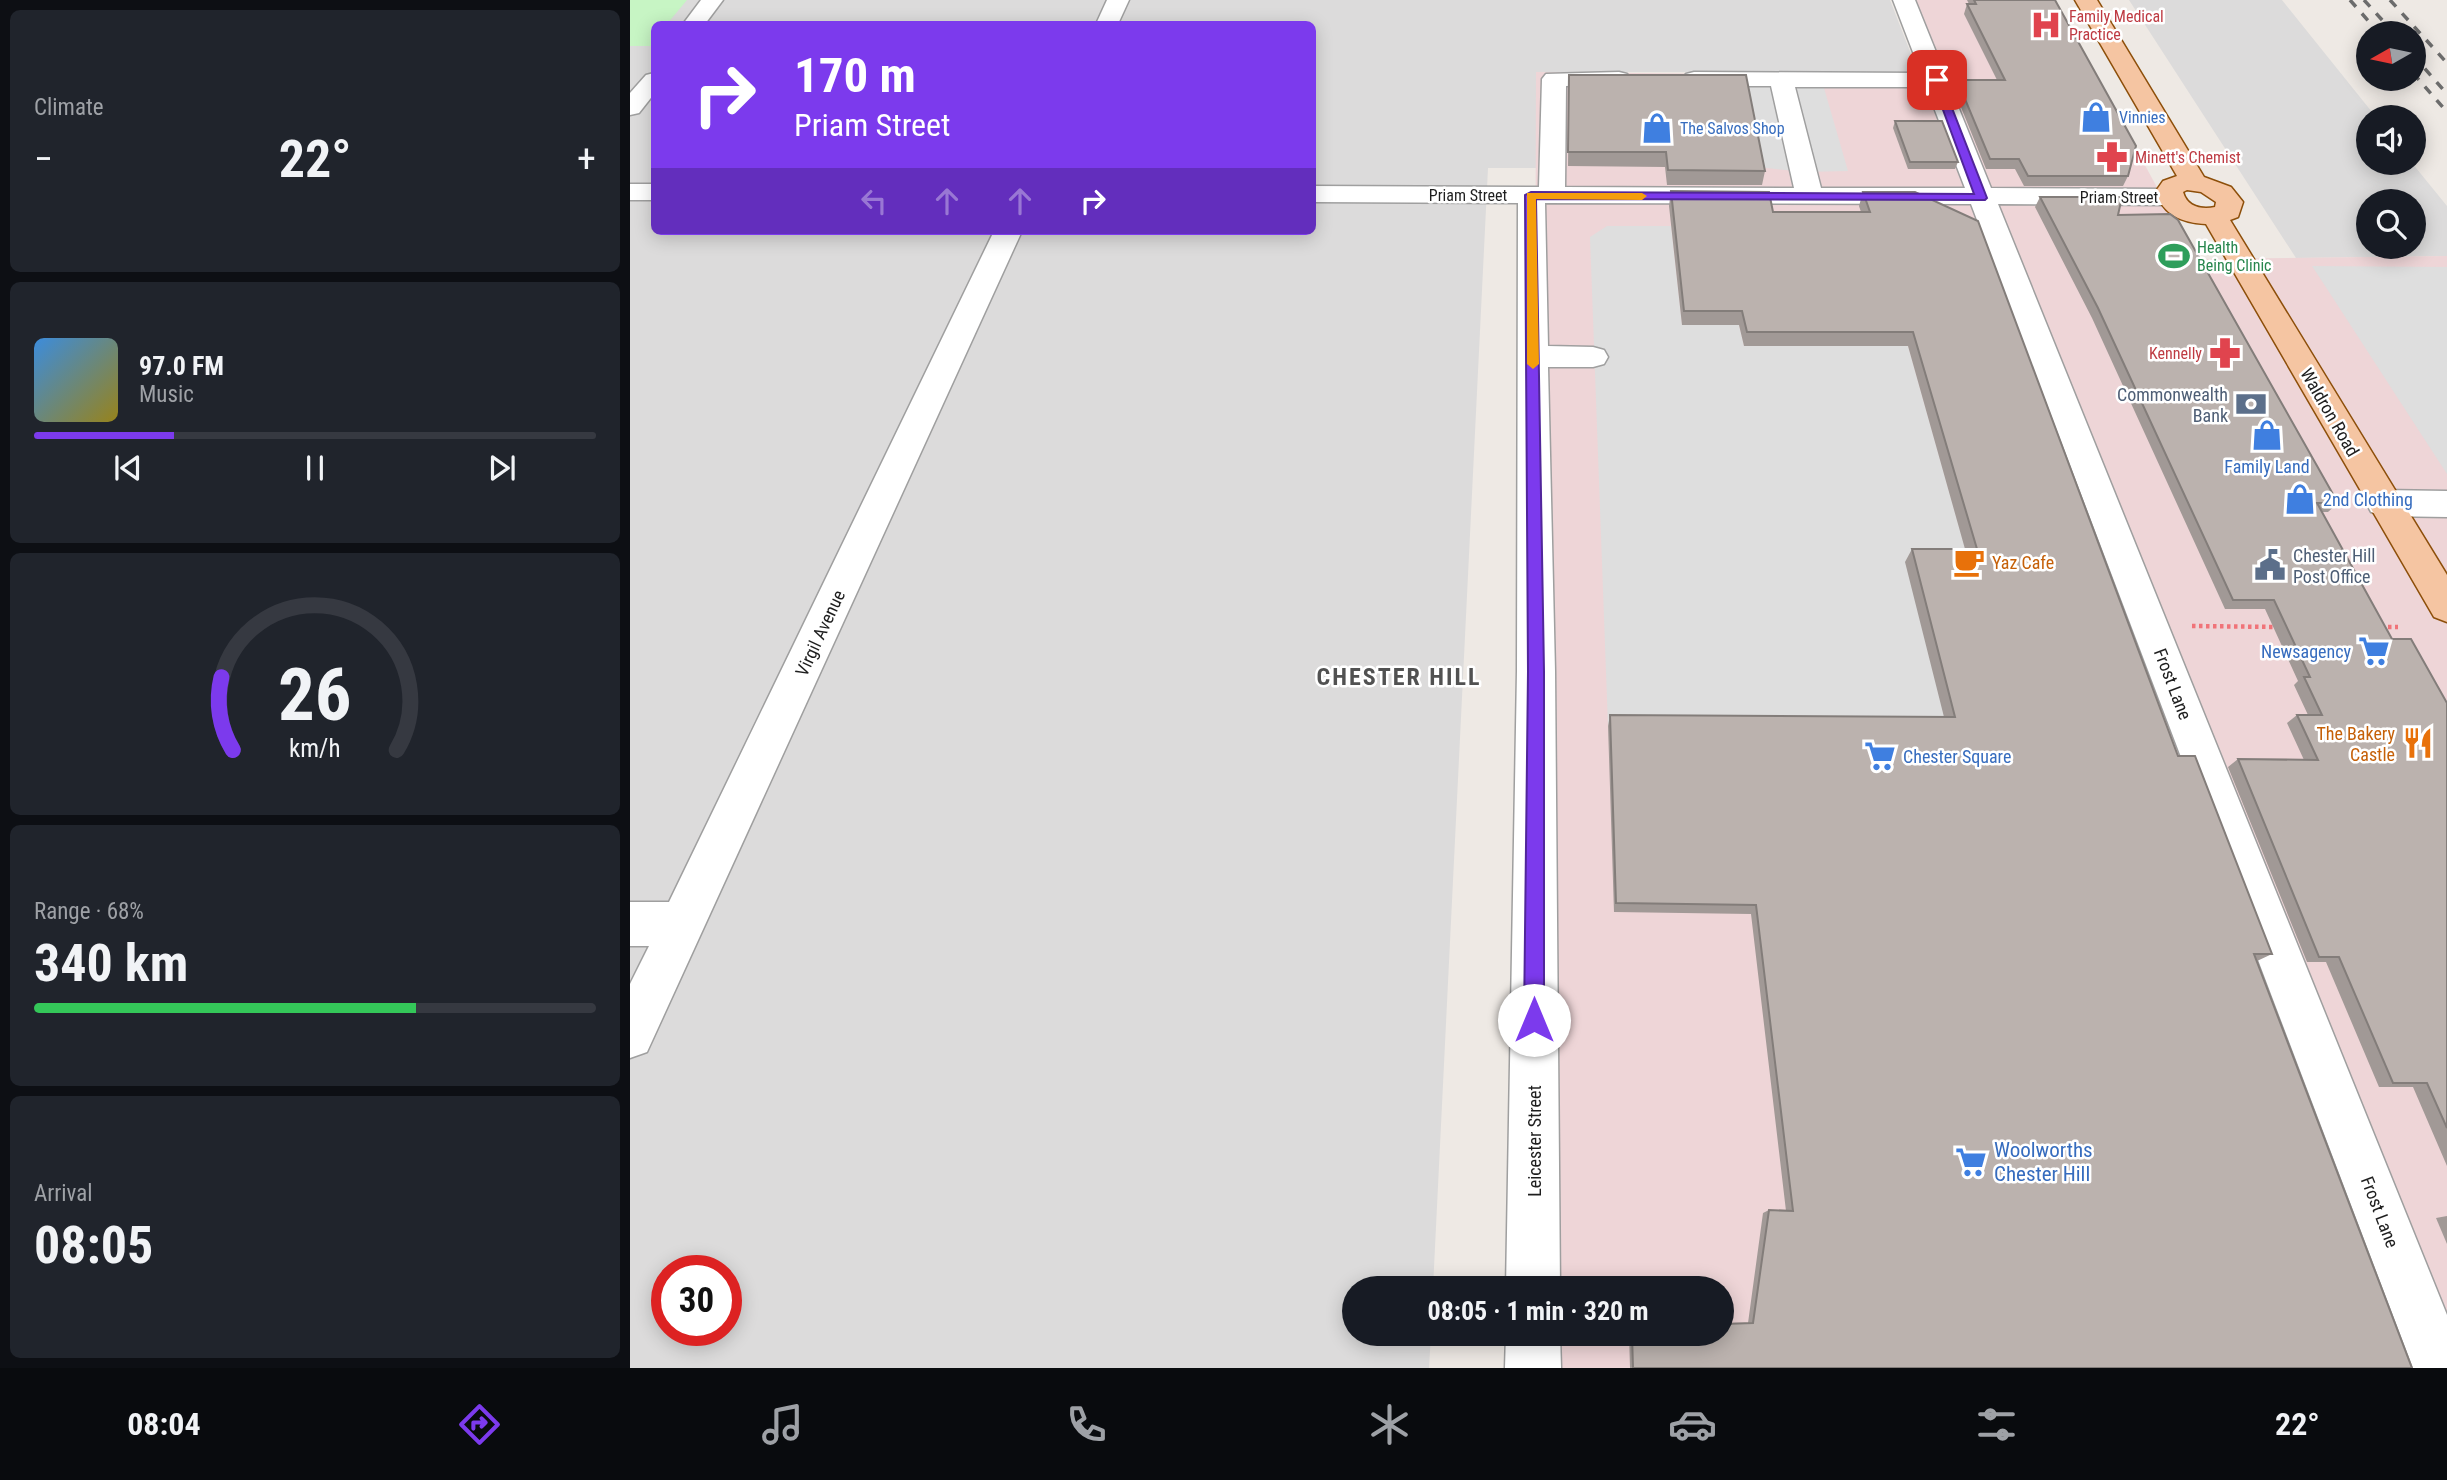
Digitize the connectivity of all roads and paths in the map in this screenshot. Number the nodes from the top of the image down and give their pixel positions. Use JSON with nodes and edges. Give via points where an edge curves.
{"nodes":[{"id":1,"x":712,"y":0,"type":"edge"},
{"id":2,"x":1118,"y":0,"type":"edge"},
{"id":3,"x":1905,"y":0,"type":"edge"},
{"id":4,"x":2086,"y":0,"type":"edge"},
{"id":5,"x":696,"y":21,"type":"edge"},
{"id":6,"x":1108,"y":21,"type":"edge"},
{"id":7,"x":1648,"y":79,"type":"edge"},
{"id":8,"x":1674,"y":79,"type":"edge"},
{"id":9,"x":1781,"y":79,"type":"junction"},
{"id":10,"x":1937,"y":80,"type":"junction"},
{"id":11,"x":651,"y":84,"type":"edge"},
{"id":12,"x":630,"y":108,"type":"edge"},
{"id":13,"x":2194,"y":183,"type":"junction"},
{"id":14,"x":630,"y":192,"type":"edge"},
{"id":15,"x":651,"y":192,"type":"edge"},
{"id":16,"x":1316,"y":194,"type":"edge"},
{"id":17,"x":1541,"y":196,"type":"junction"},
{"id":18,"x":1810,"y":197,"type":"junction"},
{"id":19,"x":2169,"y":197,"type":"junction"},
{"id":20,"x":1981,"y":198,"type":"junction"},
{"id":21,"x":2215,"y":217,"type":"junction"},
{"id":22,"x":1006,"y":235,"type":"edge"},
{"id":23,"x":1533,"y":356,"type":"junction"},
{"id":24,"x":1593,"y":356,"type":"dead end"},
{"id":25,"x":2384,"y":503,"type":"junction"},
{"id":26,"x":2447,"y":504,"type":"edge"},
{"id":27,"x":2447,"y":607,"type":"edge"},
{"id":28,"x":2149,"y":623,"type":"junction"},
{"id":29,"x":2279,"y":626,"type":"edge"},
{"id":30,"x":2371,"y":627,"type":"edge"},
{"id":31,"x":2398,"y":627,"type":"dead end"},
{"id":32,"x":630,"y":924,"type":"edge"},
{"id":33,"x":683,"y":924,"type":"junction"},
{"id":34,"x":630,"y":1035,"type":"edge"},
{"id":35,"x":1533,"y":1276,"type":"edge"},
{"id":36,"x":1533,"y":1346,"type":"edge"},
{"id":37,"x":1532,"y":1368,"type":"edge"},
{"id":38,"x":2441,"y":1368,"type":"edge"}],
"edges":[{"from":1,"to":5,"type":"street"},
{"from":2,"to":6,"type":"street"},
{"from":3,"to":10,"type":"street","name":"Frost Lane"},
{"from":4,"to":13,"type":"main road"},
{"from":7,"to":17,"type":"street","name":"Leicester Street","via":[[1554,79]]},
{"from":8,"to":9,"type":"street"},
{"from":9,"to":10,"type":"street"},
{"from":9,"to":18,"type":"street"},
{"from":10,"to":20,"type":"street","name":"Frost Lane"},
{"from":11,"to":12,"type":"street"},
{"from":13,"to":19,"type":"main road","via":[[2172,187]]},
{"from":13,"to":21,"type":"main road","via":[[2227,196],[2228,211]]},
{"from":14,"to":15,"type":"street"},
{"from":16,"to":17,"type":"street","name":"Priam Street"},
{"from":17,"to":18,"type":"street","name":"Priam Street","via":[[1622,208]]},
{"from":17,"to":23,"type":"street","name":"Leicester Street"},
{"from":18,"to":20,"type":"street","name":"Priam Street"},
{"from":19,"to":20,"type":"street","name":"Priam Street"},
{"from":19,"to":21,"type":"main road","via":[[2186,212]]},
{"from":20,"to":28,"type":"street","name":"Frost Lane"},
{"from":21,"to":25,"type":"main road","name":"Waldron Road"},
{"from":22,"to":33,"type":"street","name":"Virgil Avenue"},
{"from":23,"to":24,"type":"street"},
{"from":23,"to":35,"type":"street","name":"Leicester Street"},
{"from":25,"to":26,"type":"street"},
{"from":25,"to":27,"type":"main road","name":"Waldron Road"},
{"from":28,"to":29,"type":"path"},
{"from":28,"to":38,"type":"street","name":"Frost Lane"},
{"from":30,"to":31,"type":"path"},
{"from":32,"to":33,"type":"street"},
{"from":33,"to":34,"type":"street","name":"Virgil Avenue"},
{"from":36,"to":37,"type":"street"}]}
